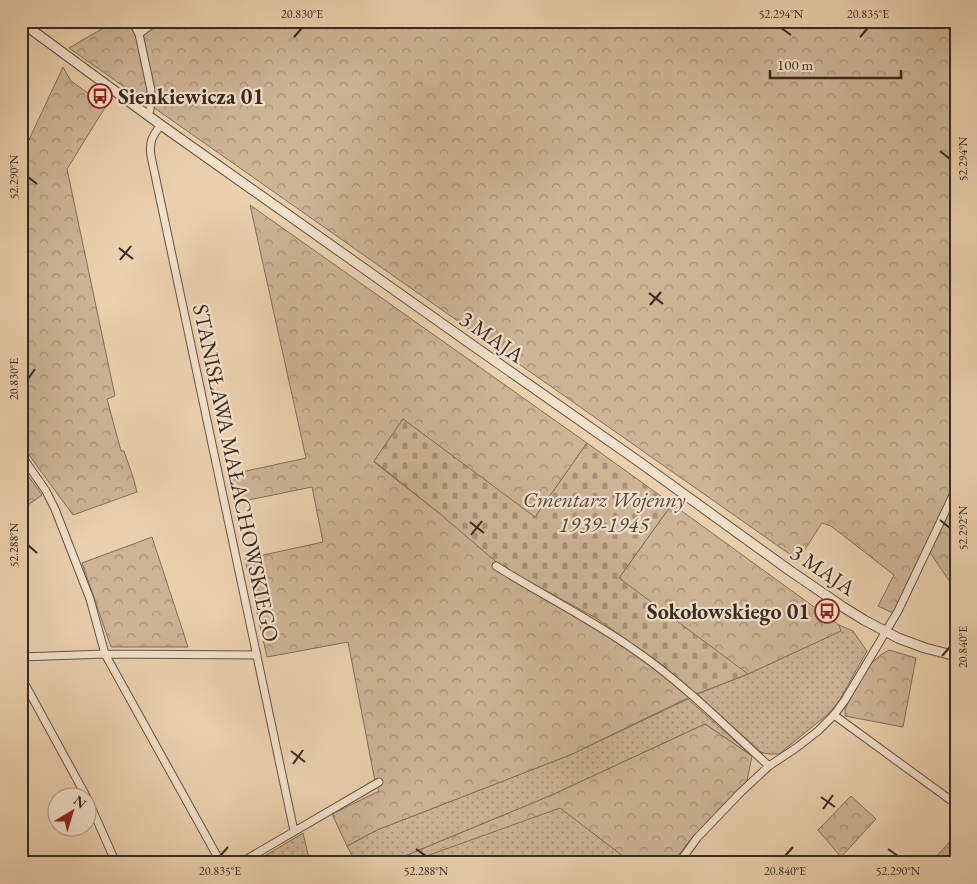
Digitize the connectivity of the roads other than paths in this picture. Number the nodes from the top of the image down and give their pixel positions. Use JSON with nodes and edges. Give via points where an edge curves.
{"nodes":[{"id":1,"x":132,"y":21,"type":"edge"},
{"id":2,"x":156,"y":21,"type":"edge"},
{"id":3,"x":21,"y":22,"type":"edge"},
{"id":4,"x":139,"y":34,"type":"junction"},
{"id":5,"x":150,"y":110,"type":"dead end"},
{"id":6,"x":161,"y":125,"type":"junction"},
{"id":7,"x":21,"y":454,"type":"edge"},
{"id":8,"x":956,"y":489,"type":"edge"},
{"id":9,"x":496,"y":566,"type":"dead end"},
{"id":10,"x":886,"y":631,"type":"junction"},
{"id":11,"x":105,"y":654,"type":"junction"},
{"id":12,"x":256,"y":654,"type":"junction"},
{"id":13,"x":21,"y":656,"type":"edge"},
{"id":14,"x":956,"y":656,"type":"edge"},
{"id":15,"x":21,"y":677,"type":"edge"},
{"id":16,"x":834,"y":715,"type":"junction"},
{"id":17,"x":769,"y":766,"type":"junction"},
{"id":18,"x":378,"y":782,"type":"dead end"},
{"id":19,"x":81,"y":786,"type":"edge"},
{"id":20,"x":956,"y":804,"type":"edge"},
{"id":21,"x":98,"y":822,"type":"edge"},
{"id":22,"x":294,"y":831,"type":"junction"},
{"id":23,"x":116,"y":863,"type":"edge"},
{"id":24,"x":221,"y":863,"type":"edge"},
{"id":25,"x":240,"y":863,"type":"edge"},
{"id":26,"x":679,"y":863,"type":"edge"}],
"edges":[{"from":1,"to":4,"type":"street"},
{"from":2,"to":4,"type":"street"},
{"from":3,"to":6,"type":"street","name":"3 MAJA"},
{"from":4,"to":5,"type":"street","via":[[151,90]]},
{"from":6,"to":10,"type":"street","name":"3 MAJA","via":[[789,570],[861,619]]},
{"from":6,"to":12,"type":"street","name":"STANISŁAWA MAŁACHOWSKIEGO","via":[[150,142],[151,156]]},
{"from":7,"to":11,"type":"street","via":[[55,509],[90,600]]},
{"from":8,"to":10,"type":"street"},
{"from":9,"to":17,"type":"street","via":[[635,650]]},
{"from":10,"to":14,"type":"street","name":"3 MAJA","via":[[919,646]]},
{"from":10,"to":16,"type":"street"},
{"from":11,"to":12,"type":"street"},
{"from":11,"to":13,"type":"street"},
{"from":11,"to":24,"type":"street"},
{"from":12,"to":22,"type":"street","name":"STANISŁAWA MAŁACHOWSKIEGO"},
{"from":15,"to":19,"type":"street"},
{"from":16,"to":17,"type":"street","via":[[818,731]]},
{"from":16,"to":20,"type":"street"},
{"from":17,"to":26,"type":"street","via":[[723,809]]},
{"from":18,"to":22,"type":"street"},
{"from":21,"to":23,"type":"street"},
{"from":22,"to":25,"type":"street"}]}
